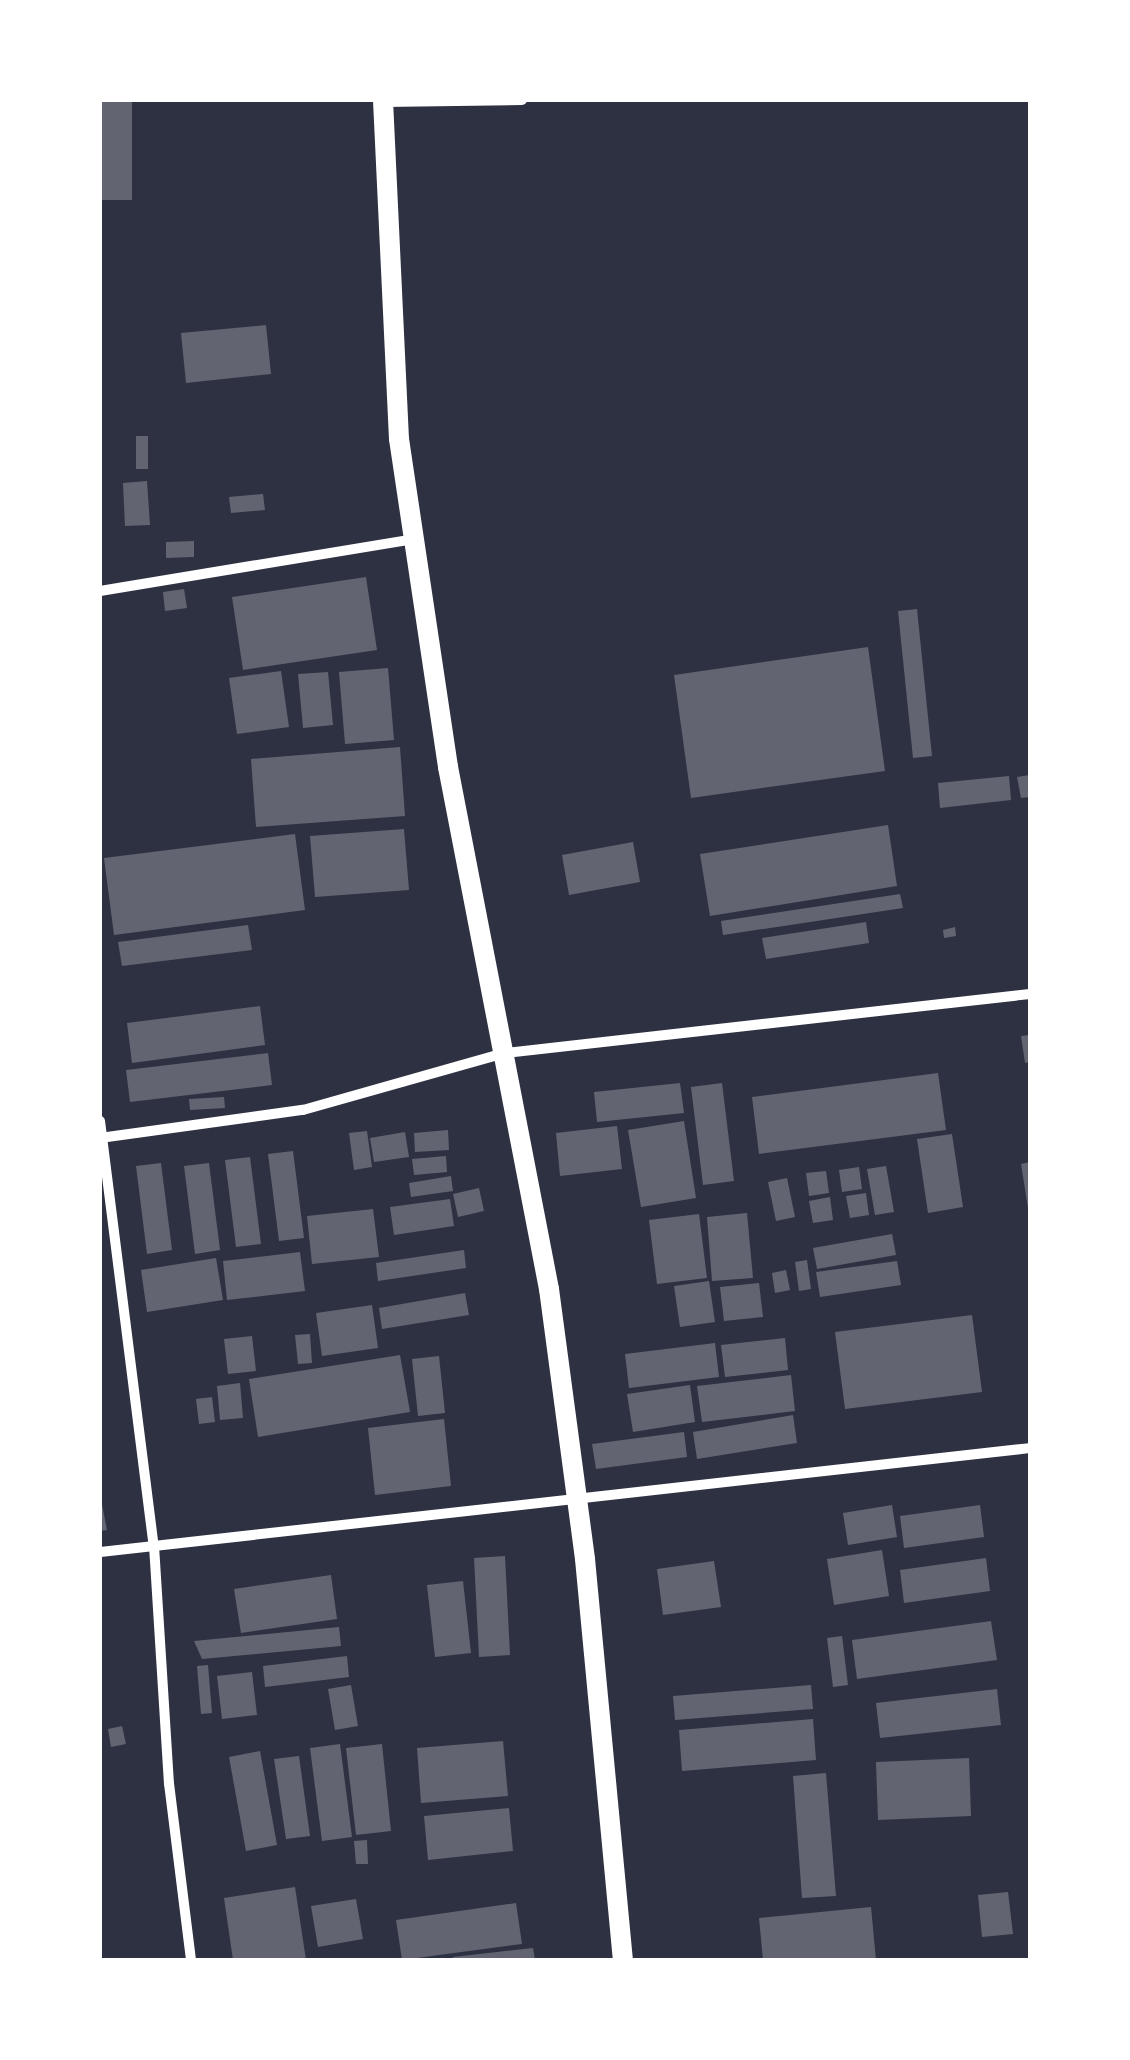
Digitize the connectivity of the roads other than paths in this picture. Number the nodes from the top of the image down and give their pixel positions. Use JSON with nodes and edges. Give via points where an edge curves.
{"nodes":[{"id":1,"x":522,"y":100,"type":"edge"},
{"id":2,"x":383,"y":101,"type":"edge"},
{"id":3,"x":414,"y":539,"type":"junction"},
{"id":4,"x":100,"y":591,"type":"edge"},
{"id":5,"x":1030,"y":994,"type":"edge"},
{"id":6,"x":506,"y":1053,"type":"junction"},
{"id":7,"x":100,"y":1121,"type":"edge"},
{"id":8,"x":101,"y":1138,"type":"edge"},
{"id":9,"x":1030,"y":1448,"type":"edge"},
{"id":10,"x":578,"y":1504,"type":"junction"},
{"id":11,"x":154,"y":1546,"type":"junction"},
{"id":12,"x":100,"y":1552,"type":"edge"},
{"id":13,"x":191,"y":1960,"type":"edge"},
{"id":14,"x":623,"y":1960,"type":"edge"}],
"edges":[{"from":1,"to":2,"type":"street"},
{"from":2,"to":3,"type":"main road","via":[[399,439]]},
{"from":3,"to":4,"type":"street"},
{"from":3,"to":6,"type":"main road","via":[[448,767]]},
{"from":5,"to":6,"type":"street"},
{"from":6,"to":8,"type":"street","via":[[303,1110]]},
{"from":6,"to":10,"type":"main road","via":[[549,1289]]},
{"from":7,"to":8,"type":"street"},
{"from":8,"to":11,"type":"street"},
{"from":9,"to":10,"type":"street"},
{"from":10,"to":11,"type":"street","via":[[448,1509]]},
{"from":10,"to":14,"type":"main road"},
{"from":11,"to":12,"type":"street"},
{"from":11,"to":13,"type":"street","via":[[169,1784]]}]}
